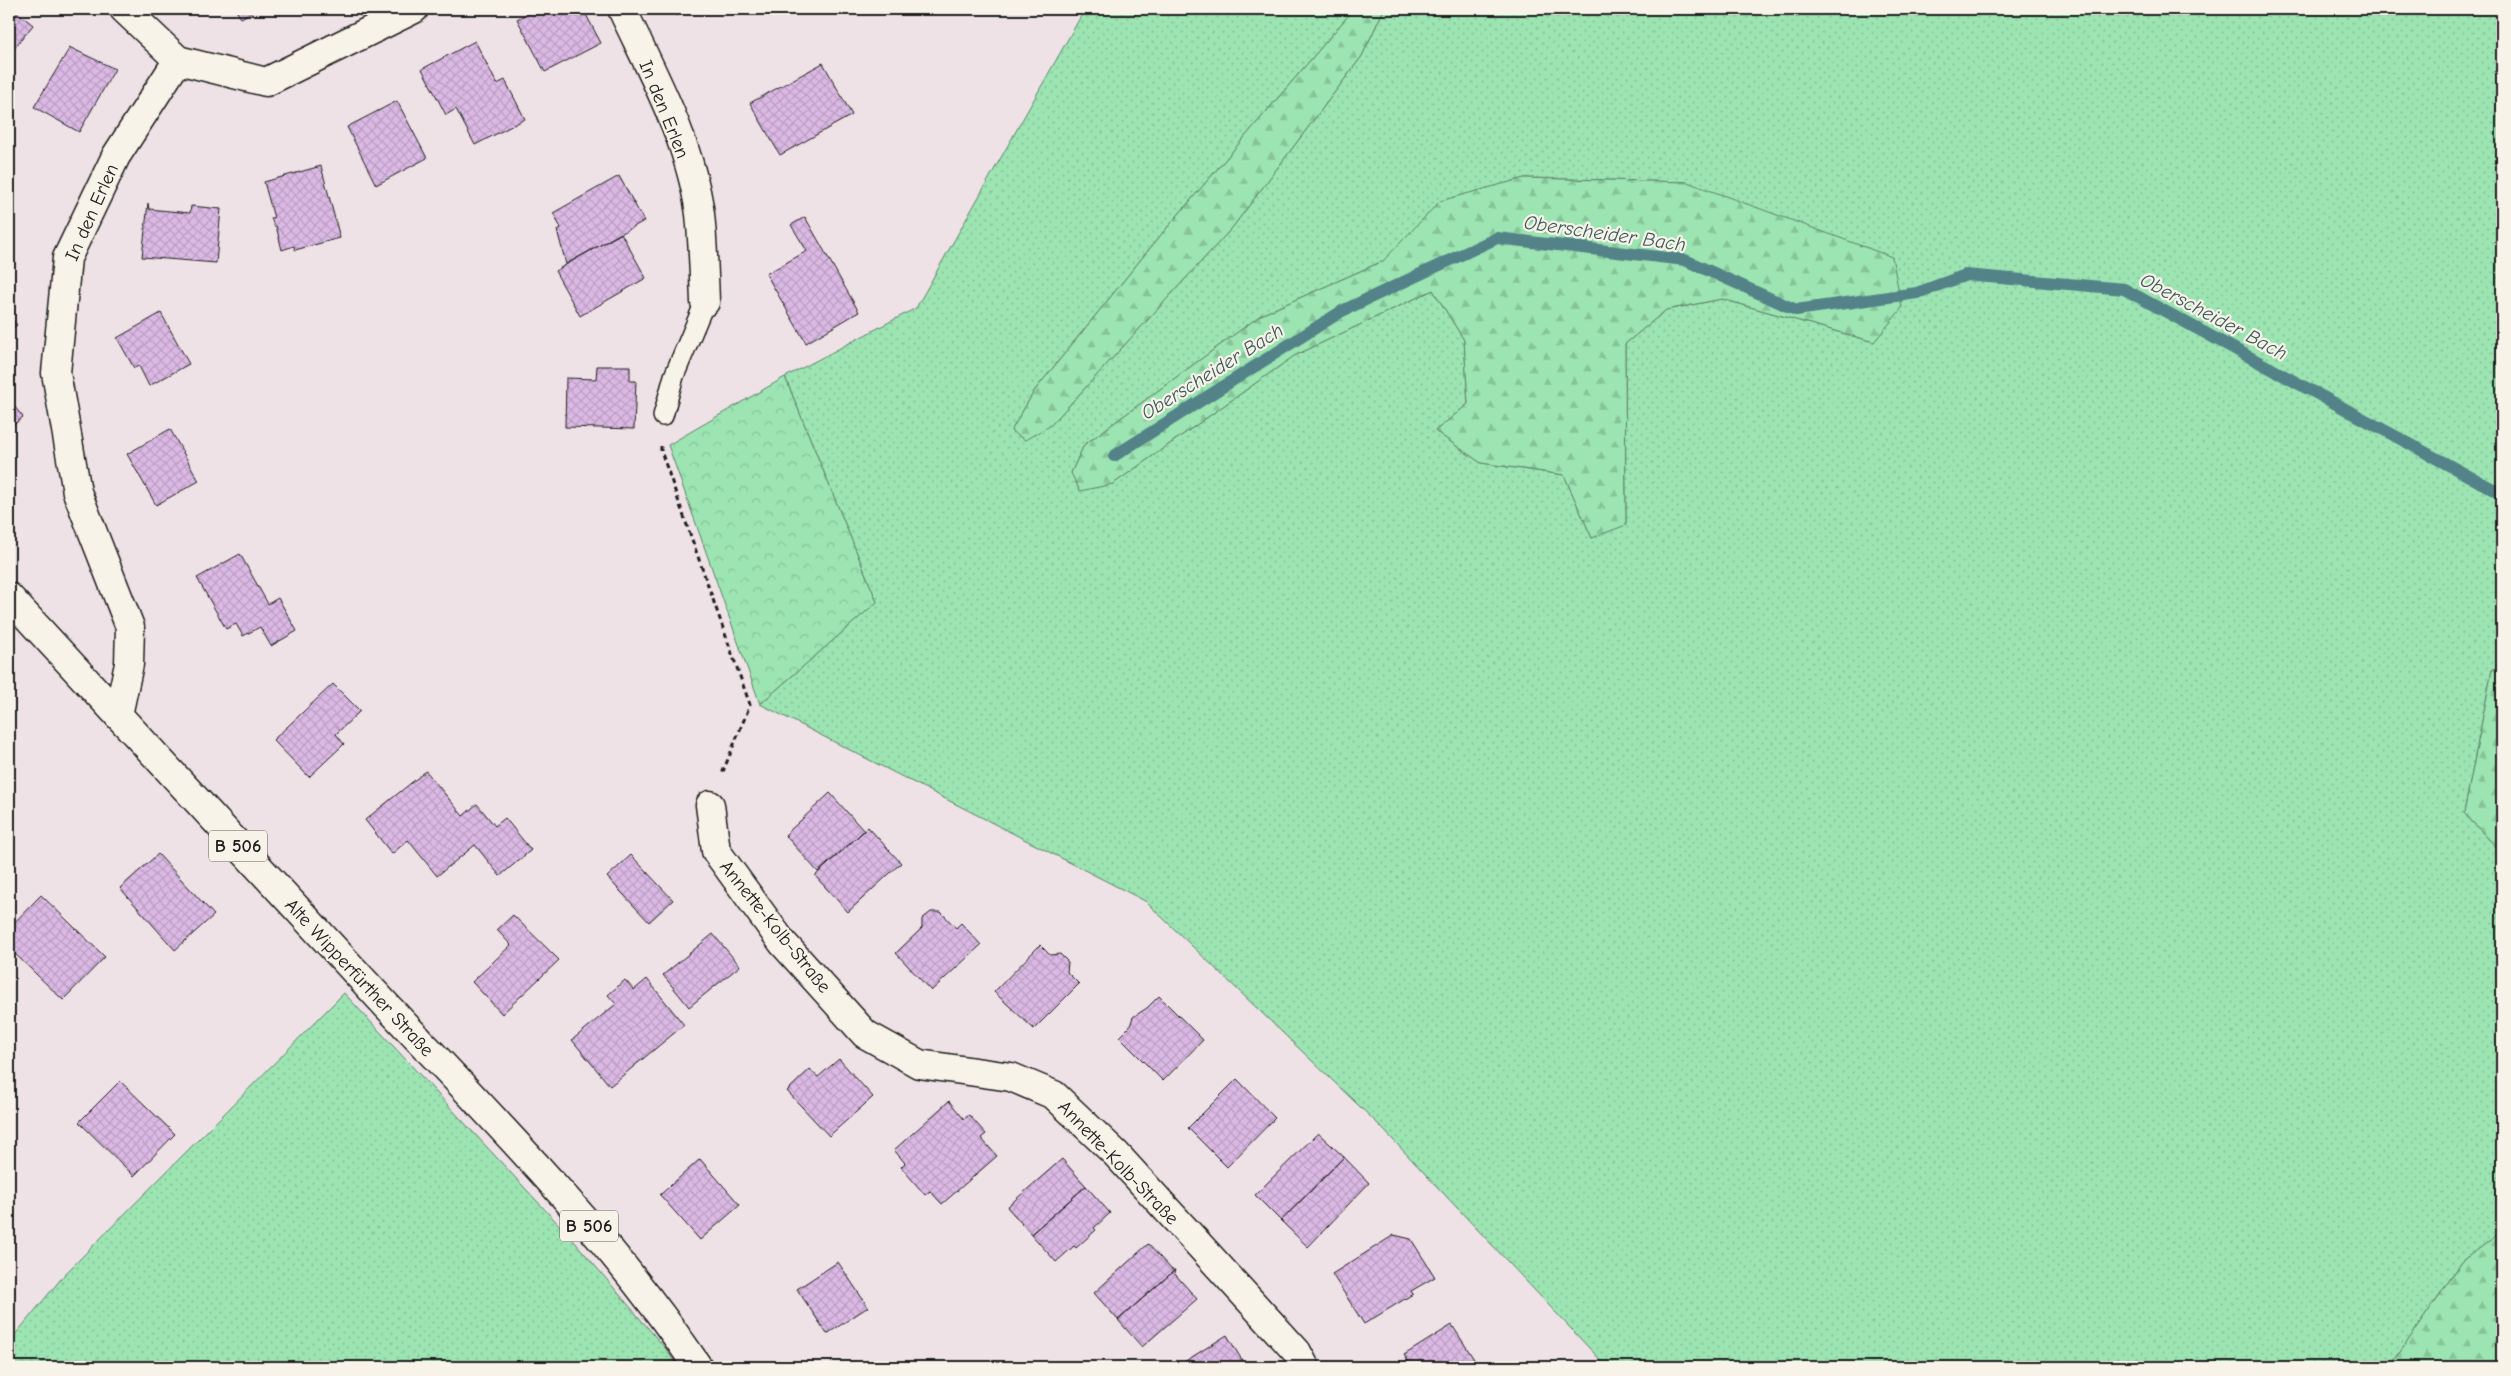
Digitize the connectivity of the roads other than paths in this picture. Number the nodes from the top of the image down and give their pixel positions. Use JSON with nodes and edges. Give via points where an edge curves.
{"nodes":[{"id":1,"x":124,"y":9,"type":"edge"},
{"id":2,"x":414,"y":9,"type":"edge"},
{"id":3,"x":622,"y":9,"type":"edge"},
{"id":4,"x":178,"y":60,"type":"junction"},
{"id":5,"x":705,"y":302,"type":"joint"},
{"id":6,"x":664,"y":416,"type":"road end"},
{"id":7,"x":9,"y":597,"type":"edge"},
{"id":8,"x":118,"y":714,"type":"junction"},
{"id":9,"x":710,"y":805,"type":"road end"},
{"id":10,"x":698,"y":1367,"type":"edge"},
{"id":11,"x":1305,"y":1367,"type":"edge"}],
"edges":[{"from":1,"to":4,"type":"street"},
{"from":2,"to":4,"type":"street","via":[[266,82]]},
{"from":3,"to":5,"type":"street","name":"In den Erlen","via":[[676,123],[691,172],[700,214]]},
{"from":4,"to":8,"type":"street","name":"In den Erlen","via":[[116,156],[67,258],[56,373],[77,492],[130,627],[130,664]]},
{"from":5,"to":6,"type":"lane","via":[[674,376]]},
{"from":7,"to":8,"type":"street","name":"Alte Wipperfürther Straße","number":"B 506"},
{"from":8,"to":10,"type":"street","name":"Alte Wipperfürther Straße","number":"B 506","via":[[595,1233]]},
{"from":9,"to":11,"type":"street","name":"Annette-Kolb-Straße","via":[[716,851],[782,942],[865,1034],[919,1064],[1011,1077],[1054,1095],[1116,1154],[1296,1352]]}]}
